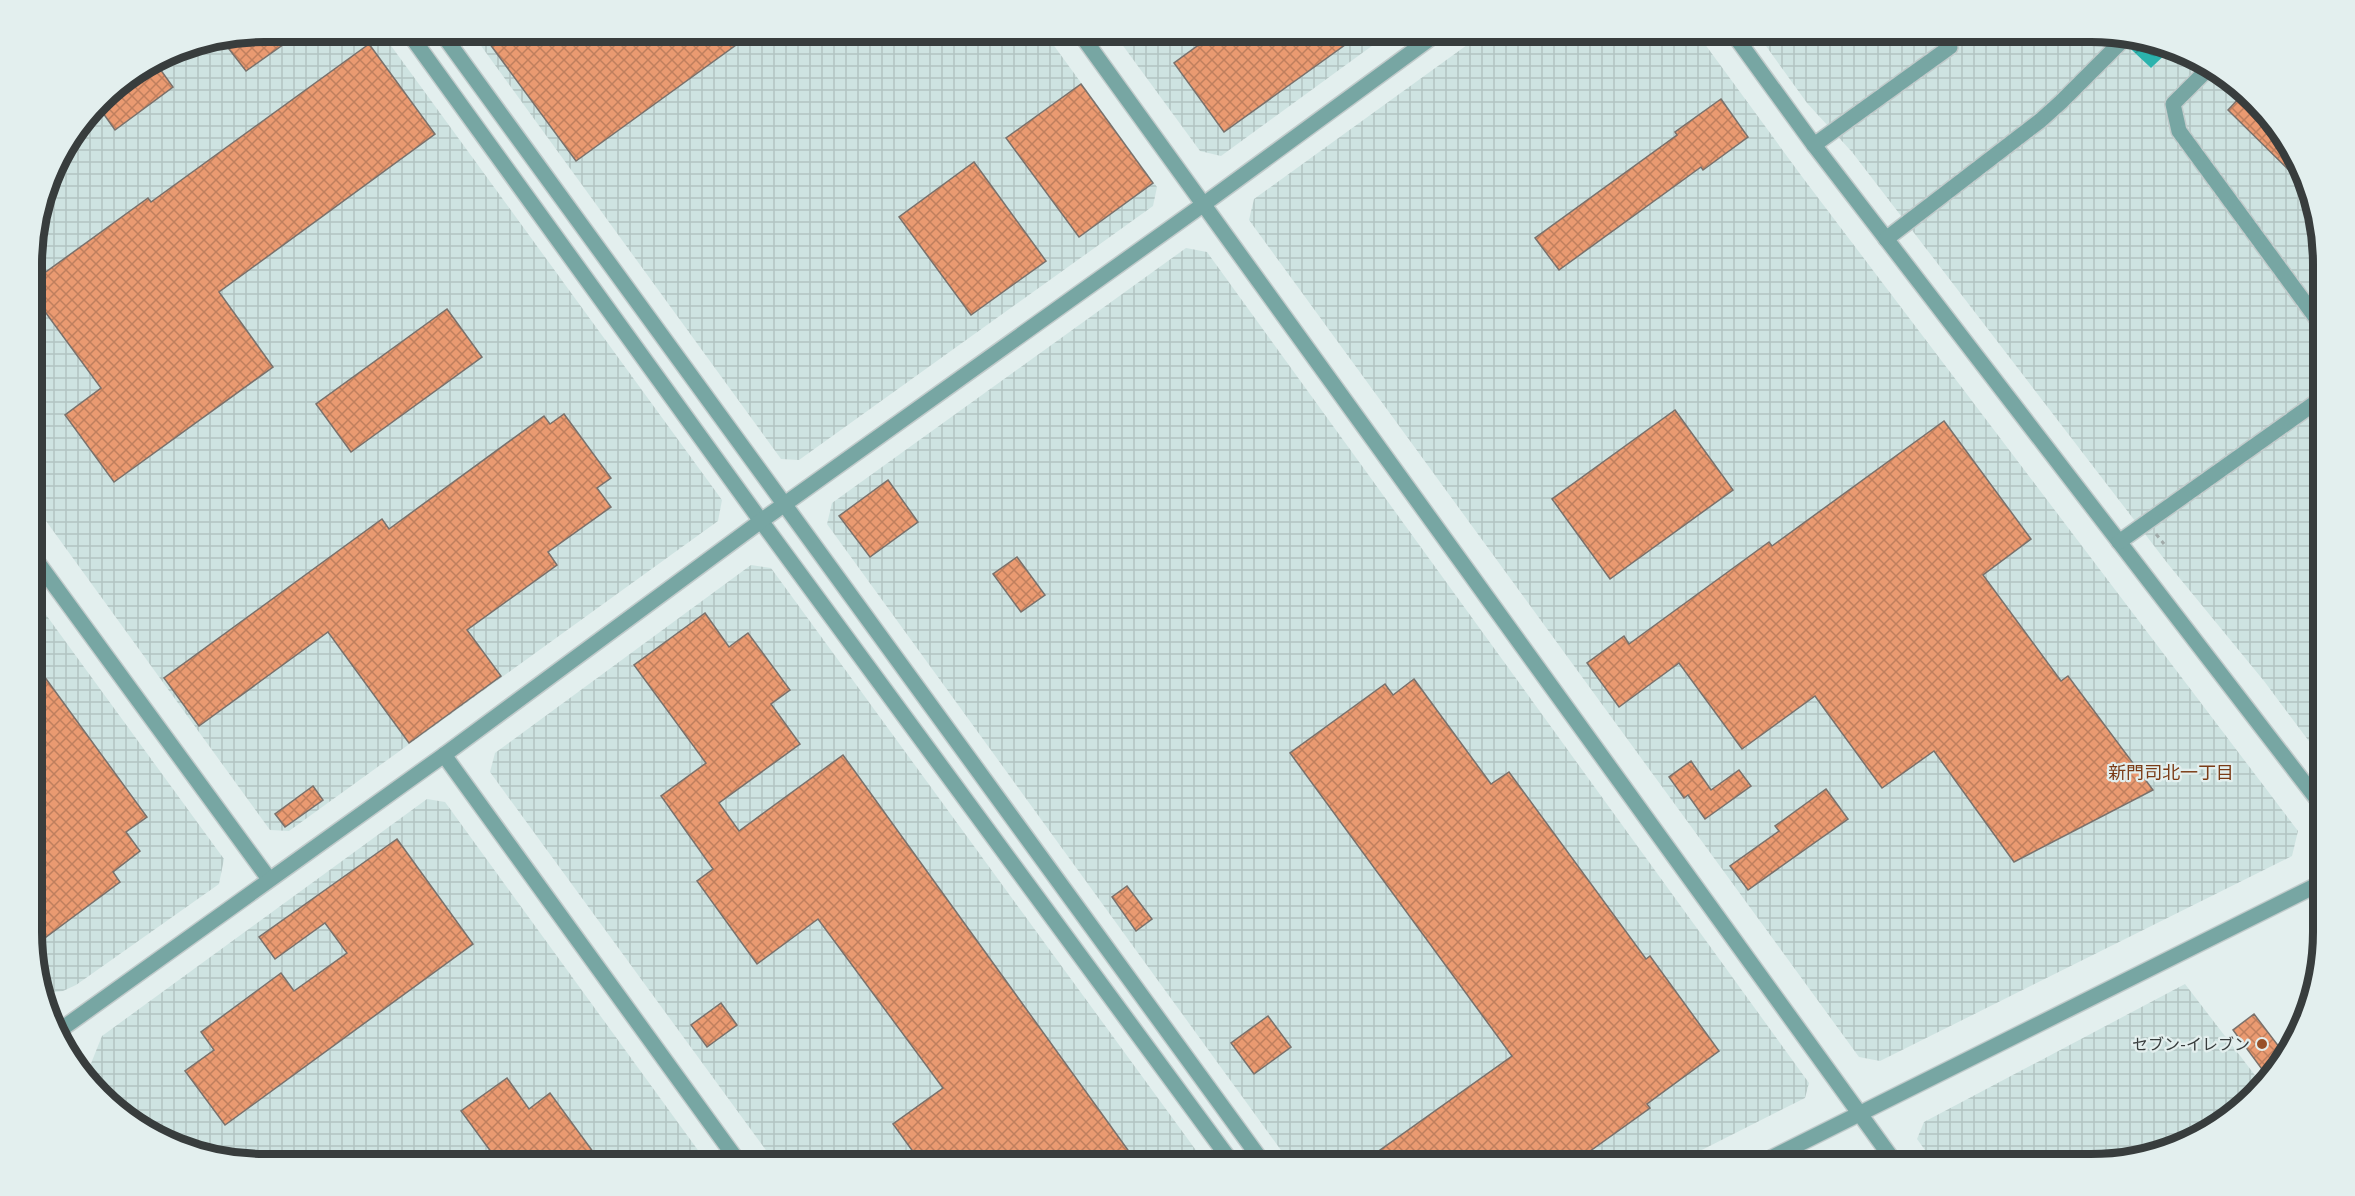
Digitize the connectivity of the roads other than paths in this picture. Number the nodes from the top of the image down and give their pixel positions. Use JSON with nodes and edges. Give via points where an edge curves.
{"nodes":[{"id":1,"x":415,"y":42,"type":"edge"},
{"id":2,"x":448,"y":42,"type":"edge"},
{"id":3,"x":1086,"y":42,"type":"edge"},
{"id":4,"x":1424,"y":42,"type":"edge"},
{"id":5,"x":1739,"y":42,"type":"edge"},
{"id":6,"x":2119,"y":44,"type":"edge"},
{"id":7,"x":1950,"y":47,"type":"dead end"},
{"id":8,"x":2204,"y":73,"type":"edge"},
{"id":9,"x":1814,"y":145,"type":"junction"},
{"id":10,"x":1204,"y":204,"type":"junction"},
{"id":11,"x":1886,"y":239,"type":"junction"},
{"id":12,"x":2313,"y":314,"type":"edge"},
{"id":13,"x":2313,"y":404,"type":"edge"},
{"id":14,"x":784,"y":504,"type":"junction"},
{"id":15,"x":761,"y":521,"type":"junction"},
{"id":16,"x":2119,"y":542,"type":"junction"},
{"id":17,"x":42,"y":568,"type":"edge"},
{"id":18,"x":444,"y":755,"type":"junction"},
{"id":19,"x":2313,"y":794,"type":"edge"},
{"id":20,"x":269,"y":879,"type":"junction"},
{"id":21,"x":2313,"y":887,"type":"edge"},
{"id":22,"x":64,"y":1027,"type":"edge"},
{"id":23,"x":1859,"y":1114,"type":"junction"},
{"id":24,"x":733,"y":1154,"type":"edge"},
{"id":25,"x":1226,"y":1154,"type":"edge"},
{"id":26,"x":1257,"y":1154,"type":"edge"},
{"id":27,"x":1779,"y":1154,"type":"edge"},
{"id":28,"x":1889,"y":1154,"type":"edge"}],
"edges":[{"from":1,"to":15,"type":"street"},
{"from":2,"to":14,"type":"street"},
{"from":3,"to":10,"type":"street"},
{"from":4,"to":10,"type":"street"},
{"from":5,"to":9,"type":"street"},
{"from":6,"to":11,"type":"street","via":[[2061,102],[2006,149]]},
{"from":7,"to":9,"type":"street"},
{"from":8,"to":12,"type":"street","via":[[2173,104],[2179,132]]},
{"from":9,"to":11,"type":"street"},
{"from":10,"to":14,"type":"street"},
{"from":10,"to":23,"type":"street"},
{"from":11,"to":16,"type":"street"},
{"from":13,"to":16,"type":"street"},
{"from":14,"to":15,"type":"street"},
{"from":14,"to":26,"type":"street"},
{"from":15,"to":18,"type":"street"},
{"from":15,"to":25,"type":"street"},
{"from":16,"to":19,"type":"street"},
{"from":17,"to":20,"type":"street"},
{"from":18,"to":20,"type":"street"},
{"from":18,"to":24,"type":"street"},
{"from":20,"to":22,"type":"street"},
{"from":21,"to":23,"type":"street"},
{"from":23,"to":27,"type":"street"},
{"from":23,"to":28,"type":"street"}]}
